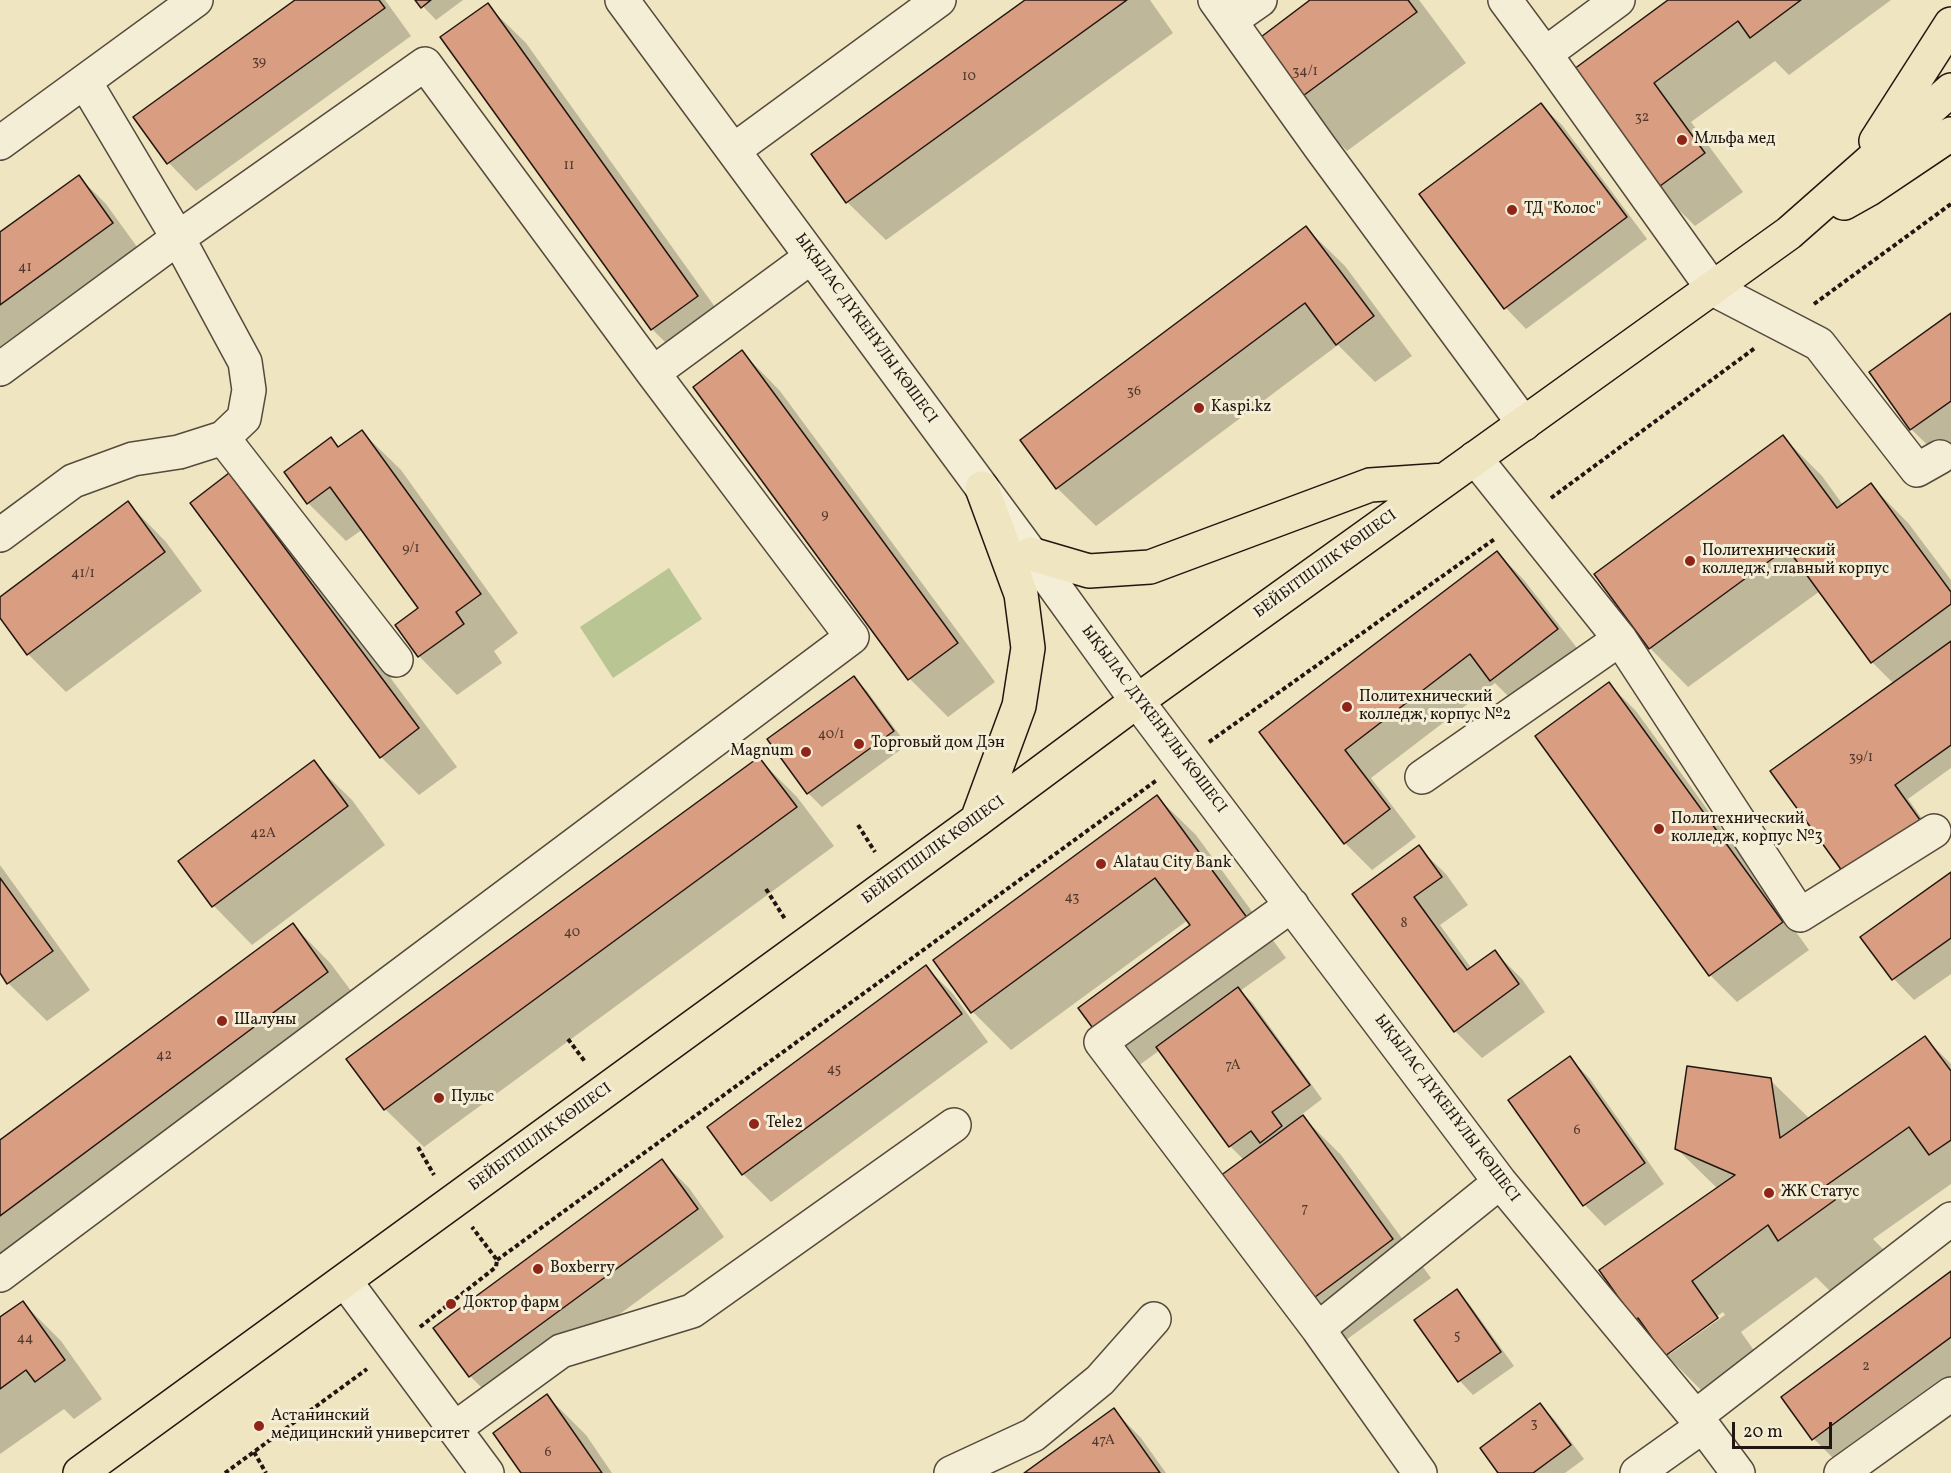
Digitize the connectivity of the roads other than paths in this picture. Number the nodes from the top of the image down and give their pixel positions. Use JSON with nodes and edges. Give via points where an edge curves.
{"nodes":[{"id":1,"x":196,"y":0,"type":"edge"},
{"id":2,"x":622,"y":0,"type":"edge"},
{"id":3,"x":939,"y":0,"type":"edge"},
{"id":4,"x":1260,"y":0,"type":"edge"},
{"id":5,"x":1505,"y":0,"type":"edge"},
{"id":6,"x":1618,"y":0,"type":"edge"},
{"id":7,"x":1222,"y":11,"type":"edge"},
{"id":8,"x":1951,"y":24,"type":"edge"},
{"id":9,"x":1545,"y":54,"type":"junction"},
{"id":10,"x":84,"y":82,"type":"junction"},
{"id":11,"x":1951,"y":90,"type":"edge"},
{"id":12,"x":1951,"y":134,"type":"edge"},
{"id":13,"x":0,"y":143,"type":"edge"},
{"id":14,"x":734,"y":150,"type":"junction"},
{"id":15,"x":1951,"y":157,"type":"edge"},
{"id":16,"x":1863,"y":181,"type":"junction"},
{"id":17,"x":178,"y":238,"type":"junction"},
{"id":18,"x":812,"y":257,"type":"junction"},
{"id":19,"x":1713,"y":289,"type":"junction"},
{"id":20,"x":0,"y":369,"type":"edge"},
{"id":21,"x":653,"y":373,"type":"junction"},
{"id":22,"x":1524,"y":424,"type":"junction"},
{"id":23,"x":223,"y":438,"type":"junction"},
{"id":24,"x":1940,"y":457,"type":"dead end"},
{"id":25,"x":1475,"y":458,"type":"junction"},
{"id":26,"x":1444,"y":480,"type":"junction"},
{"id":27,"x":982,"y":488,"type":"junction"},
{"id":28,"x":0,"y":535,"type":"edge"},
{"id":29,"x":1031,"y":554,"type":"junction"},
{"id":30,"x":1620,"y":639,"type":"junction"},
{"id":31,"x":396,"y":660,"type":"dead end"},
{"id":32,"x":1137,"y":701,"type":"junction"},
{"id":33,"x":1422,"y":777,"type":"dead end"},
{"id":34,"x":977,"y":820,"type":"junction"},
{"id":35,"x":1934,"y":831,"type":"dead end"},
{"id":36,"x":1292,"y":905,"type":"junction"},
{"id":37,"x":954,"y":1125,"type":"dead end"},
{"id":38,"x":1500,"y":1182,"type":"junction"},
{"id":39,"x":1951,"y":1219,"type":"edge"},
{"id":40,"x":0,"y":1275,"type":"edge"},
{"id":41,"x":345,"y":1281,"type":"junction"},
{"id":42,"x":1154,"y":1319,"type":"dead end"},
{"id":43,"x":1318,"y":1329,"type":"junction"},
{"id":44,"x":1951,"y":1394,"type":"edge"},
{"id":45,"x":1699,"y":1422,"type":"junction"},
{"id":46,"x":454,"y":1429,"type":"junction"},
{"id":47,"x":80,"y":1473,"type":"edge"},
{"id":48,"x":488,"y":1473,"type":"edge"},
{"id":49,"x":951,"y":1473,"type":"edge"},
{"id":50,"x":1420,"y":1473,"type":"edge"},
{"id":51,"x":1637,"y":1473,"type":"edge"},
{"id":52,"x":1738,"y":1473,"type":"edge"},
{"id":53,"x":1841,"y":1473,"type":"edge"}],
"edges":[{"from":1,"to":10,"type":"street"},
{"from":2,"to":14,"type":"street","name":"ЫҚЫЛАС ДҮКЕНҰЛЫ КӨШЕСІ"},
{"from":3,"to":14,"type":"street"},
{"from":4,"to":7,"type":"street"},
{"from":5,"to":9,"type":"street"},
{"from":6,"to":9,"type":"street"},
{"from":7,"to":22,"type":"street"},
{"from":8,"to":16,"type":"main road"},
{"from":9,"to":19,"type":"street"},
{"from":10,"to":13,"type":"street"},
{"from":10,"to":17,"type":"street"},
{"from":11,"to":16,"type":"main road","name":"БЕЙБІТШІЛІК КӨШЕСІ"},
{"from":12,"to":16,"type":"main road","name":"БЕЙБІТШІЛІК КӨШЕСІ"},
{"from":14,"to":18,"type":"street","name":"ЫҚЫЛАС ДҮКЕНҰЛЫ КӨШЕСІ"},
{"from":15,"to":16,"type":"main road"},
{"from":16,"to":19,"type":"main road","name":"БЕЙБІТШІЛІК КӨШЕСІ"},
{"from":17,"to":20,"type":"street"},
{"from":17,"to":21,"type":"street","via":[[425,64]]},
{"from":17,"to":23,"type":"street","via":[[244,362],[249,390],[244,418]]},
{"from":18,"to":21,"type":"street"},
{"from":18,"to":27,"type":"street","name":"ЫҚЫЛАС ДҮКЕНҰЛЫ КӨШЕСІ"},
{"from":19,"to":22,"type":"main road","name":"БЕЙБІТШІЛІК КӨШЕСІ"},
{"from":19,"to":24,"type":"street","via":[[1819,344],[1917,470]]},
{"from":21,"to":40,"type":"street","via":[[852,637]]},
{"from":22,"to":25,"type":"main road","name":"БЕЙБІТШІЛІК КӨШЕСІ"},
{"from":23,"to":28,"type":"street","via":[[179,452],[133,459],[73,481]]},
{"from":23,"to":31,"type":"street"},
{"from":25,"to":26,"type":"main road","name":"БЕЙБІТШІЛІК КӨШЕСІ"},
{"from":25,"to":30,"type":"street"},
{"from":26,"to":29,"type":"main road","via":[[1370,485],[1150,567],[1089,571]]},
{"from":26,"to":32,"type":"main road","name":"БЕЙБІТШІЛІК КӨШЕСІ"},
{"from":27,"to":29,"type":"street","name":"ЫҚЫЛАС ДҮКЕНҰЛЫ КӨШЕСІ"},
{"from":27,"to":34,"type":"main road","via":[[1021,594],[1028,648],[1018,706]]},
{"from":29,"to":32,"type":"street","name":"ЫҚЫЛАС ДҮКЕНҰЛЫ КӨШЕСІ"},
{"from":30,"to":33,"type":"street"},
{"from":30,"to":35,"type":"street","via":[[1800,915]]},
{"from":32,"to":34,"type":"main road","name":"БЕЙБІТШІЛІК КӨШЕСІ"},
{"from":32,"to":36,"type":"street","name":"ЫҚЫЛАС ДҮКЕНҰЛЫ КӨШЕСІ"},
{"from":34,"to":41,"type":"main road","name":"БЕЙБІТШІЛІК КӨШЕСІ"},
{"from":36,"to":38,"type":"street","name":"ЫҚЫЛАС ДҮКЕНҰЛЫ КӨШЕСІ"},
{"from":36,"to":43,"type":"street","via":[[1101,1042]]},
{"from":37,"to":46,"type":"street","via":[[692,1311],[561,1351]]},
{"from":38,"to":43,"type":"street"},
{"from":38,"to":45,"type":"street","name":"ЫҚЫЛАС ДҮКЕНҰЛЫ КӨШЕСІ"},
{"from":39,"to":45,"type":"street"},
{"from":41,"to":46,"type":"street"},
{"from":41,"to":47,"type":"main road","name":"БЕЙБІТШІЛІК КӨШЕСІ"},
{"from":42,"to":49,"type":"street","via":[[1100,1380],[1033,1435]]},
{"from":43,"to":50,"type":"street"},
{"from":44,"to":53,"type":"street"},
{"from":45,"to":51,"type":"street"},
{"from":45,"to":52,"type":"street","name":"ЫҚЫЛАС ДҮКЕНҰЛЫ КӨШЕСІ"},
{"from":46,"to":48,"type":"street"}]}
